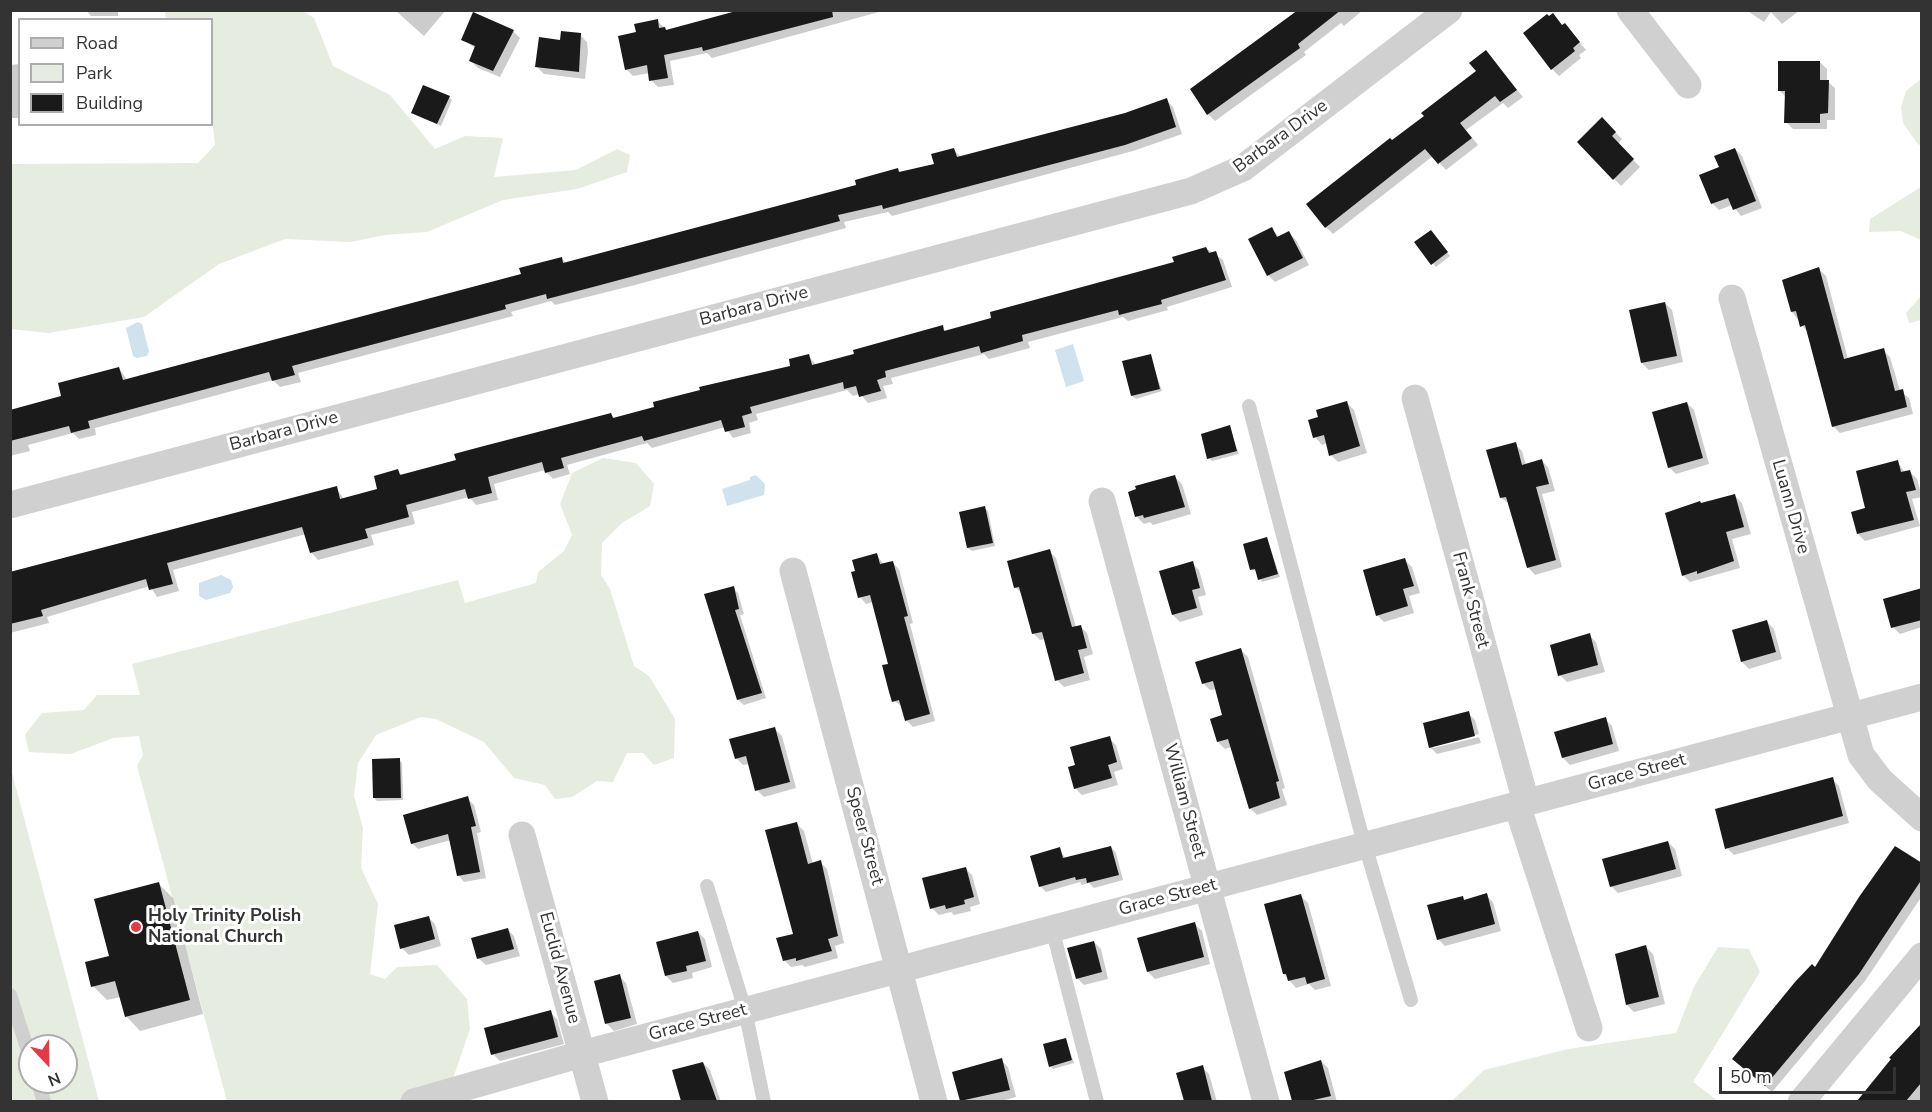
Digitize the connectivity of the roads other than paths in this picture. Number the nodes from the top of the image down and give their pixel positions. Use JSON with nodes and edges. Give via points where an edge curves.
{"nodes":[{"id":1,"x":1449,"y":10,"type":"edge"},
{"id":2,"x":1630,"y":10,"type":"edge"},
{"id":3,"x":1688,"y":85,"type":"dead end"},
{"id":4,"x":1732,"y":298,"type":"dead end"},
{"id":5,"x":1415,"y":398,"type":"dead end"},
{"id":6,"x":1249,"y":406,"type":"dead end"},
{"id":7,"x":1102,"y":501,"type":"dead end"},
{"id":8,"x":10,"y":505,"type":"edge"},
{"id":9,"x":793,"y":571,"type":"dead end"},
{"id":10,"x":1922,"y":697,"type":"edge"},
{"id":11,"x":1849,"y":716,"type":"junction"},
{"id":12,"x":1521,"y":803,"type":"junction"},
{"id":13,"x":1922,"y":818,"type":"edge"},
{"id":14,"x":522,"y":835,"type":"dead end"},
{"id":15,"x":1366,"y":845,"type":"junction"},
{"id":16,"x":707,"y":886,"type":"dead end"},
{"id":17,"x":1207,"y":887,"type":"junction"},
{"id":18,"x":1052,"y":928,"type":"junction"},
{"id":19,"x":1922,"y":956,"type":"edge"},
{"id":20,"x":899,"y":969,"type":"junction"},
{"id":21,"x":10,"y":995,"type":"edge"},
{"id":22,"x":1411,"y":1000,"type":"dead end"},
{"id":23,"x":745,"y":1010,"type":"junction"},
{"id":24,"x":1589,"y":1028,"type":"dead end"},
{"id":25,"x":22,"y":1034,"type":"edge"},
{"id":26,"x":582,"y":1054,"type":"junction"},
{"id":27,"x":414,"y":1101,"type":"edge"},
{"id":28,"x":595,"y":1101,"type":"edge"},
{"id":29,"x":764,"y":1101,"type":"edge"},
{"id":30,"x":934,"y":1101,"type":"edge"},
{"id":31,"x":1097,"y":1101,"type":"edge"},
{"id":32,"x":1266,"y":1101,"type":"edge"},
{"id":33,"x":1801,"y":1101,"type":"edge"}],
"edges":[{"from":1,"to":8,"type":"street","name":"Barbara Drive","via":[[1243,168],[1191,191]]},
{"from":2,"to":3,"type":"street"},
{"from":4,"to":11,"type":"street","name":"Luann Drive"},
{"from":5,"to":12,"type":"street","name":"Frank Street"},
{"from":6,"to":15,"type":"lane"},
{"from":7,"to":17,"type":"street","name":"William Street"},
{"from":9,"to":20,"type":"street","name":"Speer Street"},
{"from":10,"to":11,"type":"street","name":"Grace Street"},
{"from":11,"to":12,"type":"street","name":"Grace Street"},
{"from":11,"to":13,"type":"street","name":"Luann Drive","via":[[1861,755],[1880,780]]},
{"from":12,"to":15,"type":"street","name":"Grace Street"},
{"from":12,"to":24,"type":"street","name":"Frank Street"},
{"from":14,"to":26,"type":"street","name":"Euclid Avenue"},
{"from":15,"to":17,"type":"street","name":"Grace Street"},
{"from":15,"to":22,"type":"lane"},
{"from":16,"to":23,"type":"lane"},
{"from":17,"to":18,"type":"street","name":"Grace Street"},
{"from":17,"to":32,"type":"street","name":"William Street"},
{"from":18,"to":20,"type":"street","name":"Grace Street"},
{"from":18,"to":31,"type":"lane"},
{"from":19,"to":33,"type":"street"},
{"from":20,"to":23,"type":"street","name":"Grace Street"},
{"from":20,"to":30,"type":"street","name":"Speer Street"},
{"from":21,"to":25,"type":"lane"},
{"from":23,"to":26,"type":"street","name":"Grace Street"},
{"from":23,"to":29,"type":"lane"},
{"from":26,"to":27,"type":"street","name":"Grace Street"},
{"from":26,"to":28,"type":"street","name":"Euclid Avenue"}]}
